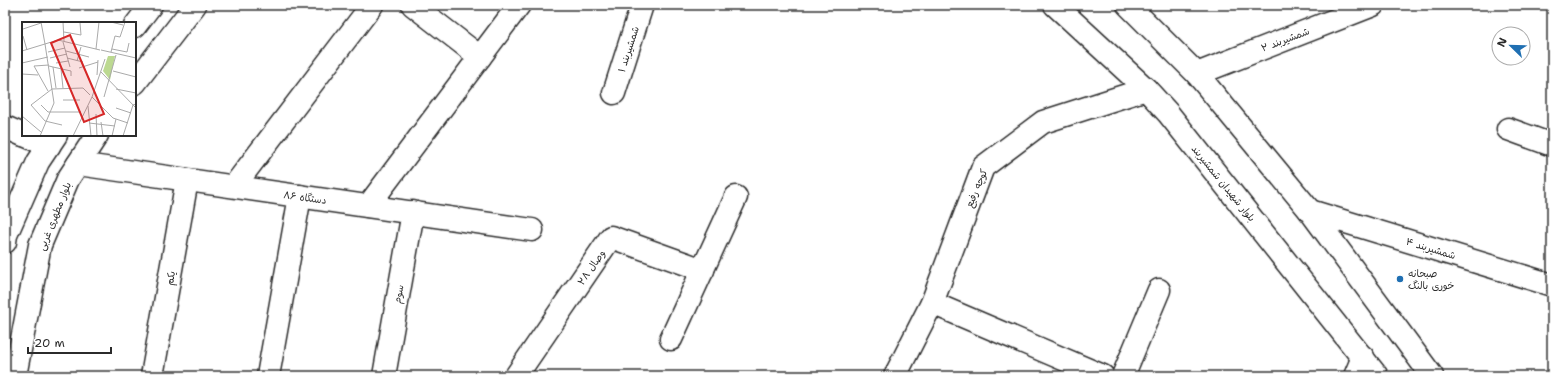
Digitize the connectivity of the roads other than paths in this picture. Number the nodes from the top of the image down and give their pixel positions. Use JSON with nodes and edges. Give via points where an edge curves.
{"nodes":[{"id":1,"x":151,"y":5,"type":"edge"},
{"id":2,"x":195,"y":5,"type":"edge"},
{"id":3,"x":372,"y":5,"type":"edge"},
{"id":4,"x":413,"y":5,"type":"edge"},
{"id":5,"x":519,"y":5,"type":"edge"},
{"id":6,"x":642,"y":5,"type":"edge"},
{"id":7,"x":1055,"y":5,"type":"edge"},
{"id":8,"x":1128,"y":5,"type":"edge"},
{"id":9,"x":1373,"y":5,"type":"edge"},
{"id":10,"x":136,"y":25,"type":"edge"},
{"id":11,"x":480,"y":57,"type":"junction"},
{"id":12,"x":1197,"y":74,"type":"junction"},
{"id":13,"x":136,"y":83,"type":"edge"},
{"id":14,"x":1146,"y":89,"type":"junction"},
{"id":15,"x":614,"y":93,"type":"dead end"},
{"id":16,"x":5,"y":127,"type":"edge"},
{"id":17,"x":1508,"y":129,"type":"dead end"},
{"id":18,"x":22,"y":135,"type":"edge"},
{"id":19,"x":29,"y":136,"type":"edge"},
{"id":20,"x":96,"y":136,"type":"edge"},
{"id":21,"x":52,"y":140,"type":"edge"},
{"id":22,"x":1552,"y":145,"type":"edge"},
{"id":23,"x":78,"y":164,"type":"junction"},
{"id":24,"x":187,"y":180,"type":"junction"},
{"id":25,"x":234,"y":186,"type":"junction"},
{"id":26,"x":300,"y":196,"type":"junction"},
{"id":27,"x":736,"y":197,"type":"dead end"},
{"id":28,"x":368,"y":206,"type":"junction"},
{"id":29,"x":1310,"y":211,"type":"junction"},
{"id":30,"x":413,"y":212,"type":"junction"},
{"id":31,"x":532,"y":230,"type":"dead end"},
{"id":32,"x":5,"y":242,"type":"edge"},
{"id":33,"x":703,"y":270,"type":"junction"},
{"id":34,"x":1552,"y":285,"type":"edge"},
{"id":35,"x":1159,"y":290,"type":"dead end"},
{"id":36,"x":932,"y":303,"type":"junction"},
{"id":37,"x":671,"y":339,"type":"dead end"},
{"id":38,"x":1359,"y":366,"type":"edge"},
{"id":39,"x":15,"y":376,"type":"edge"},
{"id":40,"x":152,"y":376,"type":"edge"},
{"id":41,"x":268,"y":376,"type":"edge"},
{"id":42,"x":384,"y":376,"type":"edge"},
{"id":43,"x":516,"y":376,"type":"edge"},
{"id":44,"x":895,"y":376,"type":"edge"},
{"id":45,"x":1103,"y":376,"type":"edge"},
{"id":46,"x":1123,"y":376,"type":"edge"},
{"id":47,"x":1378,"y":376,"type":"edge"},
{"id":48,"x":1432,"y":376,"type":"edge"}],
"edges":[{"from":1,"to":10,"type":"street"},
{"from":2,"to":13,"type":"street"},
{"from":3,"to":25,"type":"street"},
{"from":4,"to":11,"type":"street"},
{"from":5,"to":11,"type":"street"},
{"from":6,"to":15,"type":"street","name":"شمشیربند ۱"},
{"from":7,"to":14,"type":"street","name":"بلوار شهیدان شمشیربند"},
{"from":8,"to":12,"type":"street"},
{"from":9,"to":12,"type":"street","name":"شمشیربند ۲"},
{"from":11,"to":28,"type":"street"},
{"from":12,"to":29,"type":"street"},
{"from":14,"to":36,"type":"street","name":"کوچه رفیع","via":[[1043,122],[983,167]]},
{"from":14,"to":38,"type":"street","name":"بلوار شهیدان شمشیربند","via":[[1168,113]]},
{"from":16,"to":18,"type":"street"},
{"from":17,"to":22,"type":"street"},
{"from":19,"to":21,"type":"street"},
{"from":20,"to":23,"type":"street","name":"بلوار مطهری غربی"},
{"from":21,"to":23,"type":"street"},
{"from":21,"to":32,"type":"street","via":[[38,162]]},
{"from":23,"to":24,"type":"street","name":"دستگاه ۸۶"},
{"from":23,"to":39,"type":"street","name":"بلوار مطهری غربی","via":[[68,179],[40,245]]},
{"from":24,"to":25,"type":"street","name":"دستگاه ۸۶"},
{"from":24,"to":40,"type":"street","name":"یکم"},
{"from":25,"to":26,"type":"street","name":"دستگاه ۸۶"},
{"from":26,"to":28,"type":"street","name":"دستگاه ۸۶"},
{"from":26,"to":41,"type":"street"},
{"from":27,"to":33,"type":"street"},
{"from":28,"to":30,"type":"street","name":"دستگاه ۸۶"},
{"from":29,"to":34,"type":"street","name":"شمشیربند ۴"},
{"from":29,"to":48,"type":"street"},
{"from":30,"to":31,"type":"street","name":"دستگاه ۸۶"},
{"from":30,"to":42,"type":"street","name":"سوم"},
{"from":33,"to":37,"type":"street"},
{"from":33,"to":43,"type":"street","name":"وصال ۲۸","via":[[611,237]]},
{"from":35,"to":46,"type":"street"},
{"from":36,"to":44,"type":"street","name":"کوچه رفیع"},
{"from":36,"to":45,"type":"street"},
{"from":38,"to":47,"type":"street","name":"بلوار شهیدان شمشیربند"}]}
